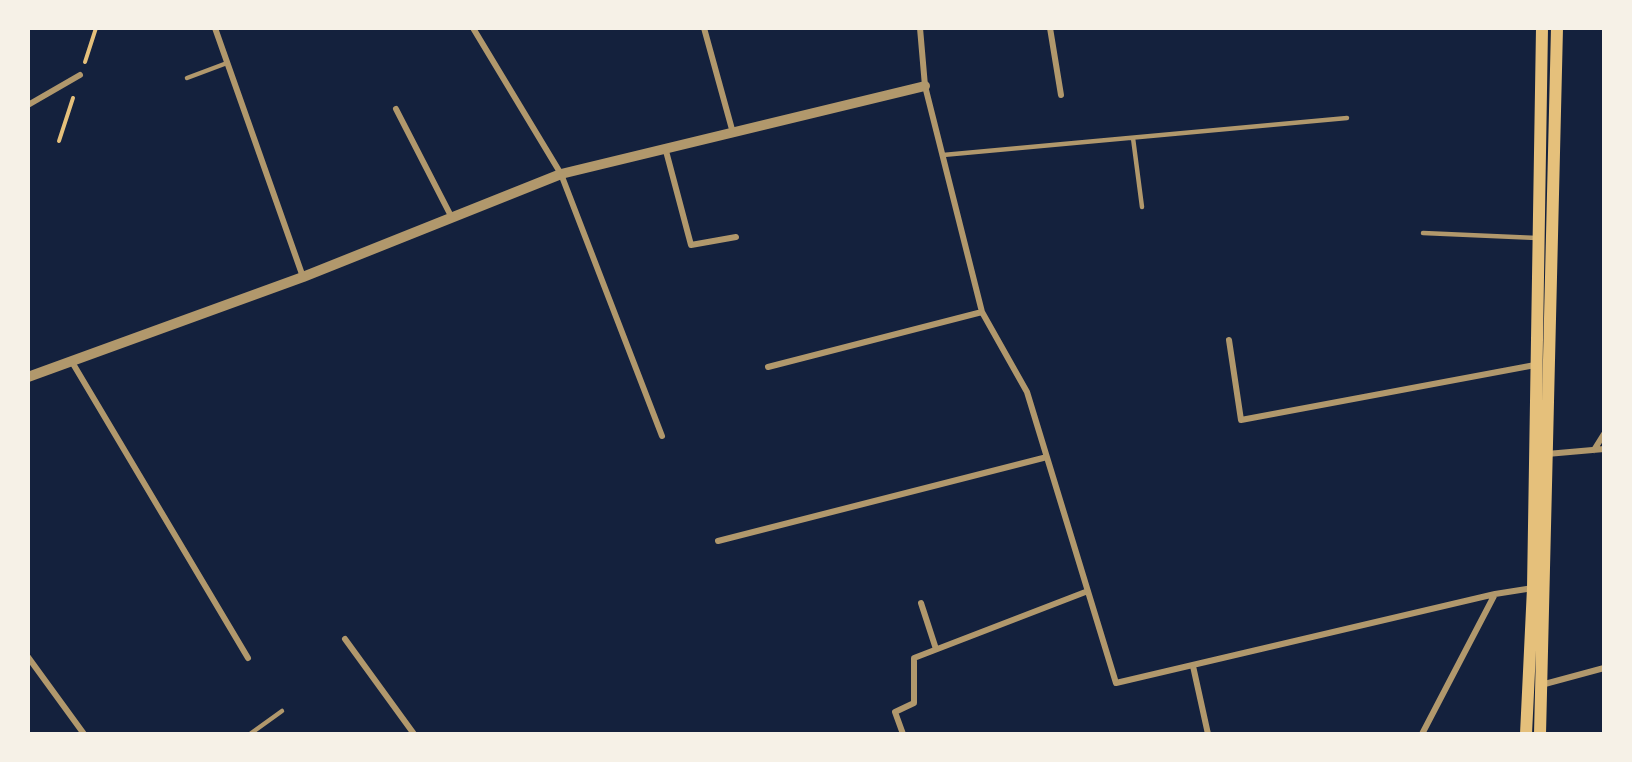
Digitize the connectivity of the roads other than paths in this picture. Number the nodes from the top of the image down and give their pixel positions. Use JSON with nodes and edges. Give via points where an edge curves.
{"nodes":[{"id":1,"x":215,"y":28,"type":"edge"},
{"id":2,"x":473,"y":28,"type":"edge"},
{"id":3,"x":704,"y":28,"type":"edge"},
{"id":4,"x":920,"y":28,"type":"edge"},
{"id":5,"x":1050,"y":28,"type":"edge"},
{"id":6,"x":1542,"y":28,"type":"edge"},
{"id":7,"x":1557,"y":28,"type":"edge"},
{"id":8,"x":227,"y":63,"type":"junction"},
{"id":9,"x":80,"y":75,"type":"dead end"},
{"id":10,"x":187,"y":78,"type":"dead end"},
{"id":11,"x":925,"y":86,"type":"junction"},
{"id":12,"x":1061,"y":95,"type":"dead end"},
{"id":13,"x":28,"y":105,"type":"edge"},
{"id":14,"x":396,"y":109,"type":"dead end"},
{"id":15,"x":1347,"y":118,"type":"dead end"},
{"id":16,"x":733,"y":133,"type":"junction"},
{"id":17,"x":1133,"y":138,"type":"junction"},
{"id":18,"x":666,"y":151,"type":"junction"},
{"id":19,"x":943,"y":155,"type":"junction"},
{"id":20,"x":561,"y":174,"type":"junction"},
{"id":21,"x":1142,"y":207,"type":"dead end"},
{"id":22,"x":452,"y":218,"type":"junction"},
{"id":23,"x":1423,"y":233,"type":"dead end"},
{"id":24,"x":736,"y":237,"type":"dead end"},
{"id":25,"x":1537,"y":238,"type":"junction"},
{"id":26,"x":303,"y":277,"type":"junction"},
{"id":27,"x":982,"y":312,"type":"junction"},
{"id":28,"x":1229,"y":340,"type":"dead end"},
{"id":29,"x":72,"y":362,"type":"junction"},
{"id":30,"x":1535,"y":365,"type":"junction"},
{"id":31,"x":768,"y":367,"type":"dead end"},
{"id":32,"x":28,"y":377,"type":"edge"},
{"id":33,"x":1604,"y":434,"type":"edge"},
{"id":34,"x":662,"y":436,"type":"dead end"},
{"id":35,"x":1604,"y":449,"type":"edge"},
{"id":36,"x":1594,"y":450,"type":"junction"},
{"id":37,"x":1546,"y":454,"type":"junction"},
{"id":38,"x":1047,"y":457,"type":"junction"},
{"id":39,"x":718,"y":541,"type":"dead end"},
{"id":40,"x":1533,"y":588,"type":"junction"},
{"id":41,"x":1088,"y":591,"type":"junction"},
{"id":42,"x":1495,"y":594,"type":"junction"},
{"id":43,"x":921,"y":603,"type":"dead end"},
{"id":44,"x":345,"y":639,"type":"dead end"},
{"id":45,"x":936,"y":649,"type":"junction"},
{"id":46,"x":28,"y":657,"type":"edge"},
{"id":47,"x":248,"y":658,"type":"dead end"},
{"id":48,"x":1193,"y":666,"type":"junction"},
{"id":49,"x":1604,"y":668,"type":"edge"},
{"id":50,"x":1541,"y":685,"type":"junction"},
{"id":51,"x":282,"y":711,"type":"dead end"},
{"id":52,"x":84,"y":734,"type":"edge"},
{"id":53,"x":250,"y":734,"type":"edge"},
{"id":54,"x":414,"y":734,"type":"edge"},
{"id":55,"x":903,"y":734,"type":"edge"},
{"id":56,"x":1208,"y":734,"type":"edge"},
{"id":57,"x":1422,"y":734,"type":"edge"},
{"id":58,"x":1526,"y":734,"type":"edge"},
{"id":59,"x":1540,"y":734,"type":"edge"}],
"edges":[{"from":1,"to":8,"type":"street"},
{"from":2,"to":20,"type":"street"},
{"from":3,"to":16,"type":"street"},
{"from":4,"to":11,"type":"street"},
{"from":5,"to":12,"type":"street"},
{"from":6,"to":25,"type":"main road"},
{"from":7,"to":37,"type":"main road"},
{"from":8,"to":10,"type":"lane"},
{"from":8,"to":26,"type":"street"},
{"from":9,"to":13,"type":"street"},
{"from":11,"to":16,"type":"street"},
{"from":11,"to":19,"type":"street"},
{"from":14,"to":22,"type":"street"},
{"from":15,"to":17,"type":"lane"},
{"from":16,"to":18,"type":"street"},
{"from":17,"to":19,"type":"lane"},
{"from":17,"to":21,"type":"lane"},
{"from":18,"to":20,"type":"street"},
{"from":18,"to":24,"type":"street","via":[[691,245]]},
{"from":19,"to":27,"type":"street"},
{"from":20,"to":22,"type":"street"},
{"from":20,"to":34,"type":"street"},
{"from":22,"to":26,"type":"street"},
{"from":23,"to":25,"type":"lane"},
{"from":25,"to":30,"type":"main road"},
{"from":26,"to":29,"type":"street"},
{"from":27,"to":31,"type":"street"},
{"from":27,"to":38,"type":"street","via":[[1027,392]]},
{"from":28,"to":30,"type":"street","via":[[1241,420]]},
{"from":29,"to":32,"type":"street"},
{"from":29,"to":47,"type":"street"},
{"from":30,"to":40,"type":"main road"},
{"from":33,"to":36,"type":"street"},
{"from":35,"to":36,"type":"street"},
{"from":36,"to":37,"type":"street"},
{"from":37,"to":50,"type":"main road"},
{"from":38,"to":39,"type":"street"},
{"from":38,"to":41,"type":"street"},
{"from":40,"to":42,"type":"street"},
{"from":40,"to":58,"type":"main road"},
{"from":41,"to":45,"type":"street"},
{"from":41,"to":48,"type":"street","via":[[1116,683]]},
{"from":42,"to":48,"type":"street"},
{"from":42,"to":57,"type":"street"},
{"from":43,"to":45,"type":"street"},
{"from":44,"to":54,"type":"street"},
{"from":45,"to":55,"type":"street","via":[[914,658],[914,704],[895,712]]},
{"from":46,"to":52,"type":"street"},
{"from":48,"to":56,"type":"street"},
{"from":49,"to":50,"type":"street"},
{"from":50,"to":59,"type":"main road"},
{"from":51,"to":53,"type":"lane"}]}
